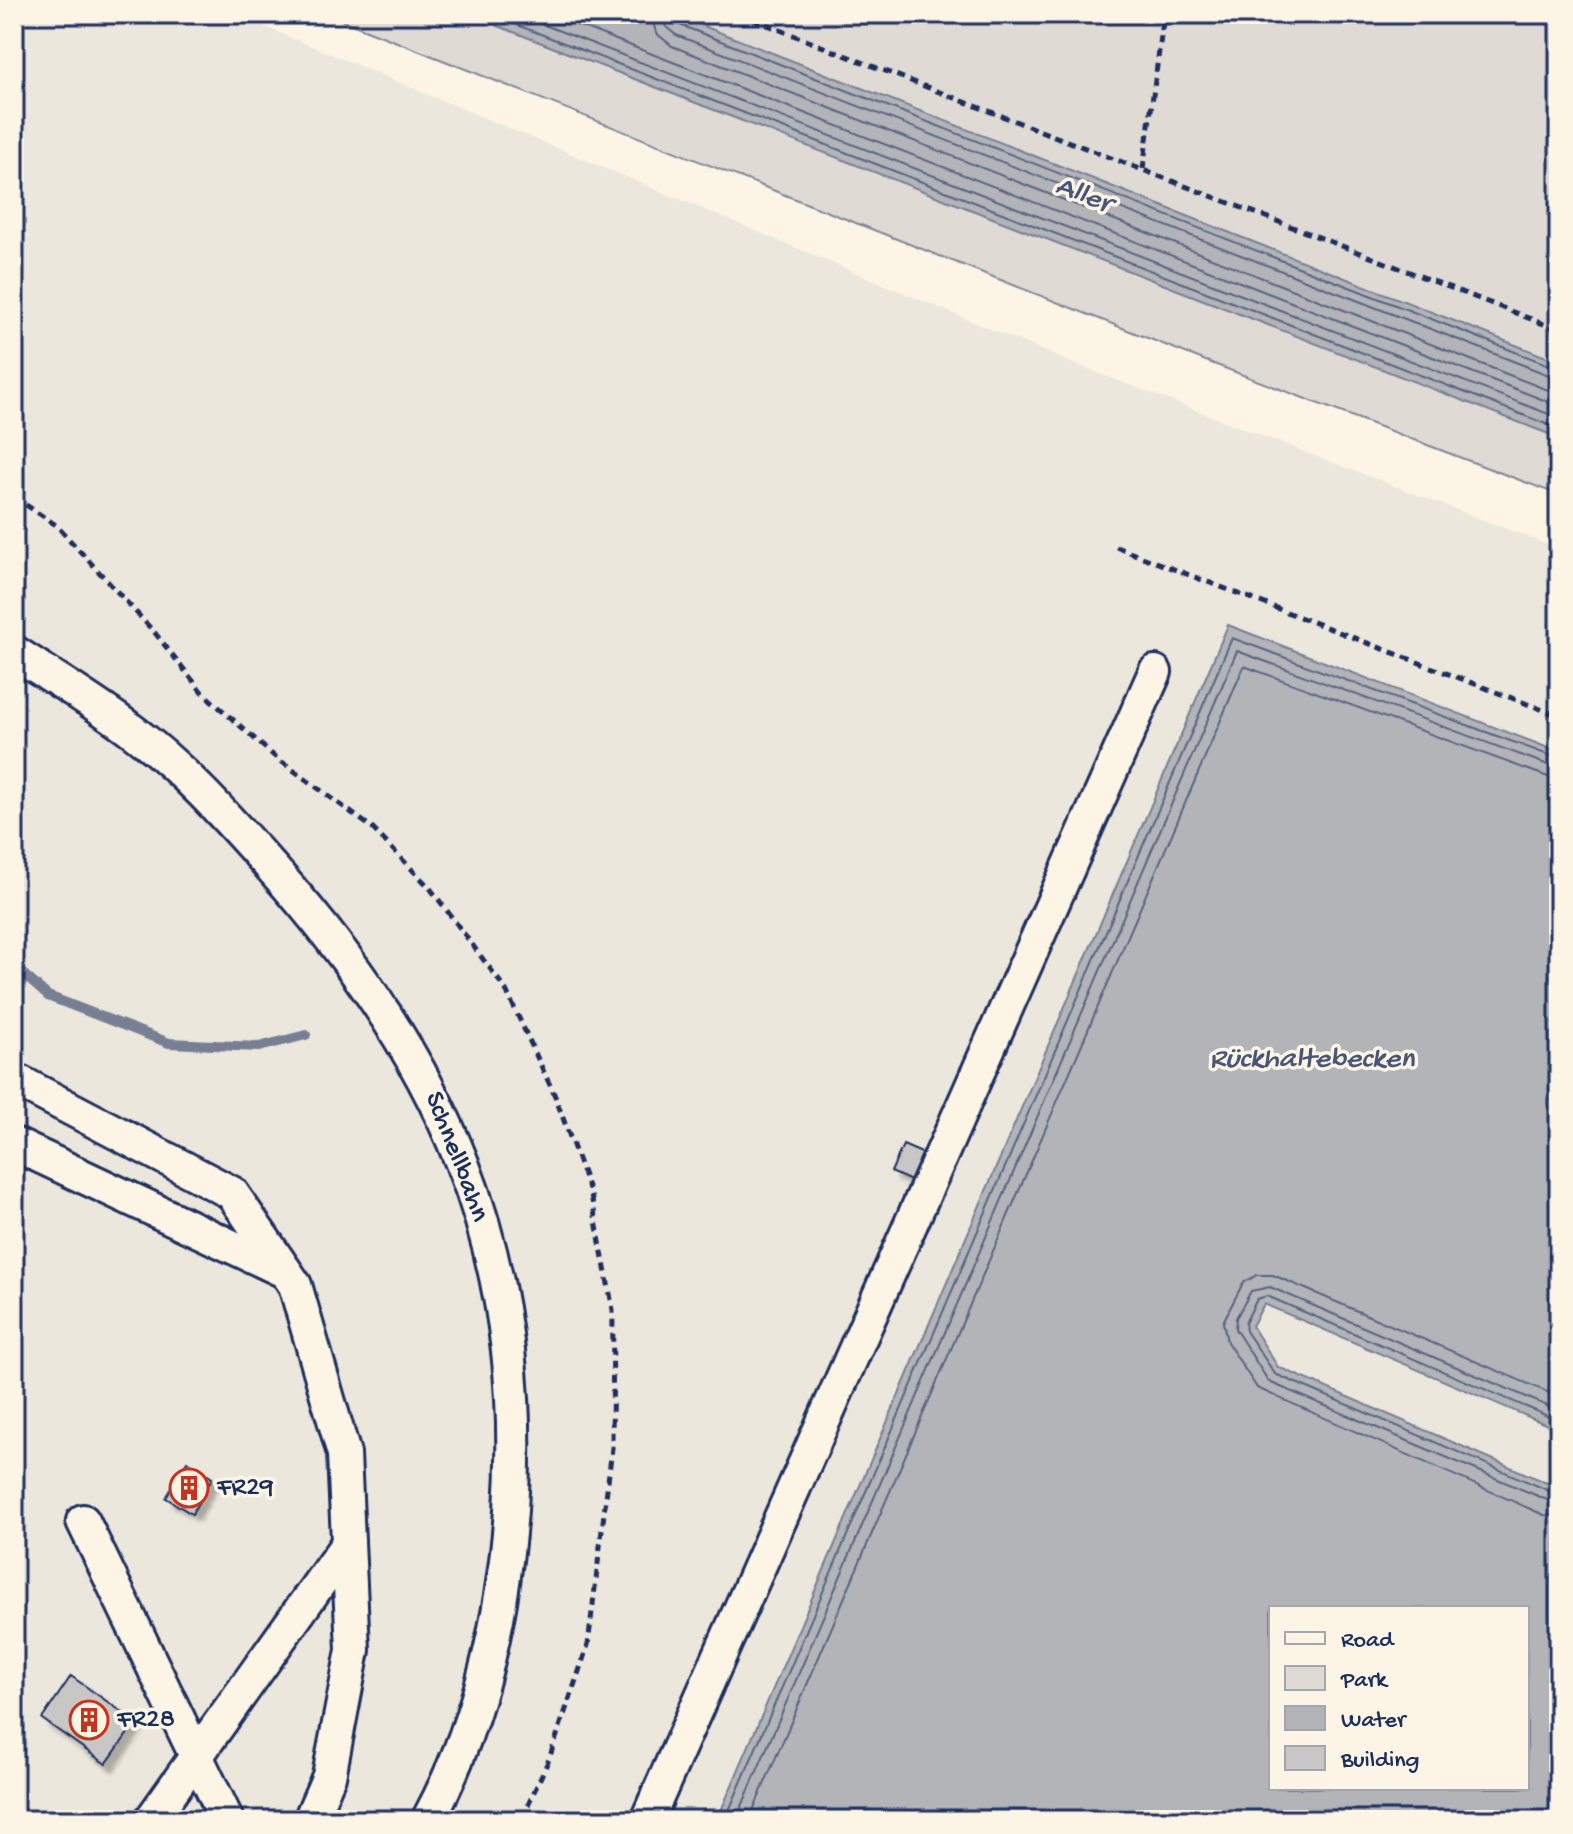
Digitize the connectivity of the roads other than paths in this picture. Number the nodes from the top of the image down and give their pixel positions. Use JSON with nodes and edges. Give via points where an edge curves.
{"nodes":[{"id":1,"x":14,"y":652,"type":"edge"},
{"id":2,"x":1155,"y":672,"type":"dead end"},
{"id":3,"x":14,"y":1079,"type":"edge"},
{"id":4,"x":14,"y":1144,"type":"edge"},
{"id":5,"x":287,"y":1273,"type":"junction"},
{"id":6,"x":83,"y":1521,"type":"dead end"},
{"id":7,"x":348,"y":1543,"type":"junction"},
{"id":8,"x":198,"y":1756,"type":"junction"},
{"id":9,"x":151,"y":1820,"type":"edge"},
{"id":10,"x":227,"y":1820,"type":"edge"},
{"id":11,"x":310,"y":1820,"type":"edge"},
{"id":12,"x":428,"y":1820,"type":"edge"},
{"id":13,"x":647,"y":1820,"type":"edge"}],
"edges":[{"from":1,"to":12,"type":"street","name":"Schnellbahn","via":[[134,732],[204,791],[332,937],[400,1031],[443,1111],[483,1221],[508,1337],[515,1449],[507,1563],[483,1682],[451,1779]]},
{"from":2,"to":13,"type":"street"},
{"from":3,"to":5,"type":"street","via":[[232,1193]]},
{"from":4,"to":5,"type":"street"},
{"from":5,"to":7,"type":"street","via":[[295,1285],[344,1454]]},
{"from":6,"to":8,"type":"street"},
{"from":7,"to":8,"type":"street"},
{"from":7,"to":11,"type":"street","via":[[353,1650],[329,1776]]},
{"from":8,"to":9,"type":"street"},
{"from":8,"to":10,"type":"street"}]}
